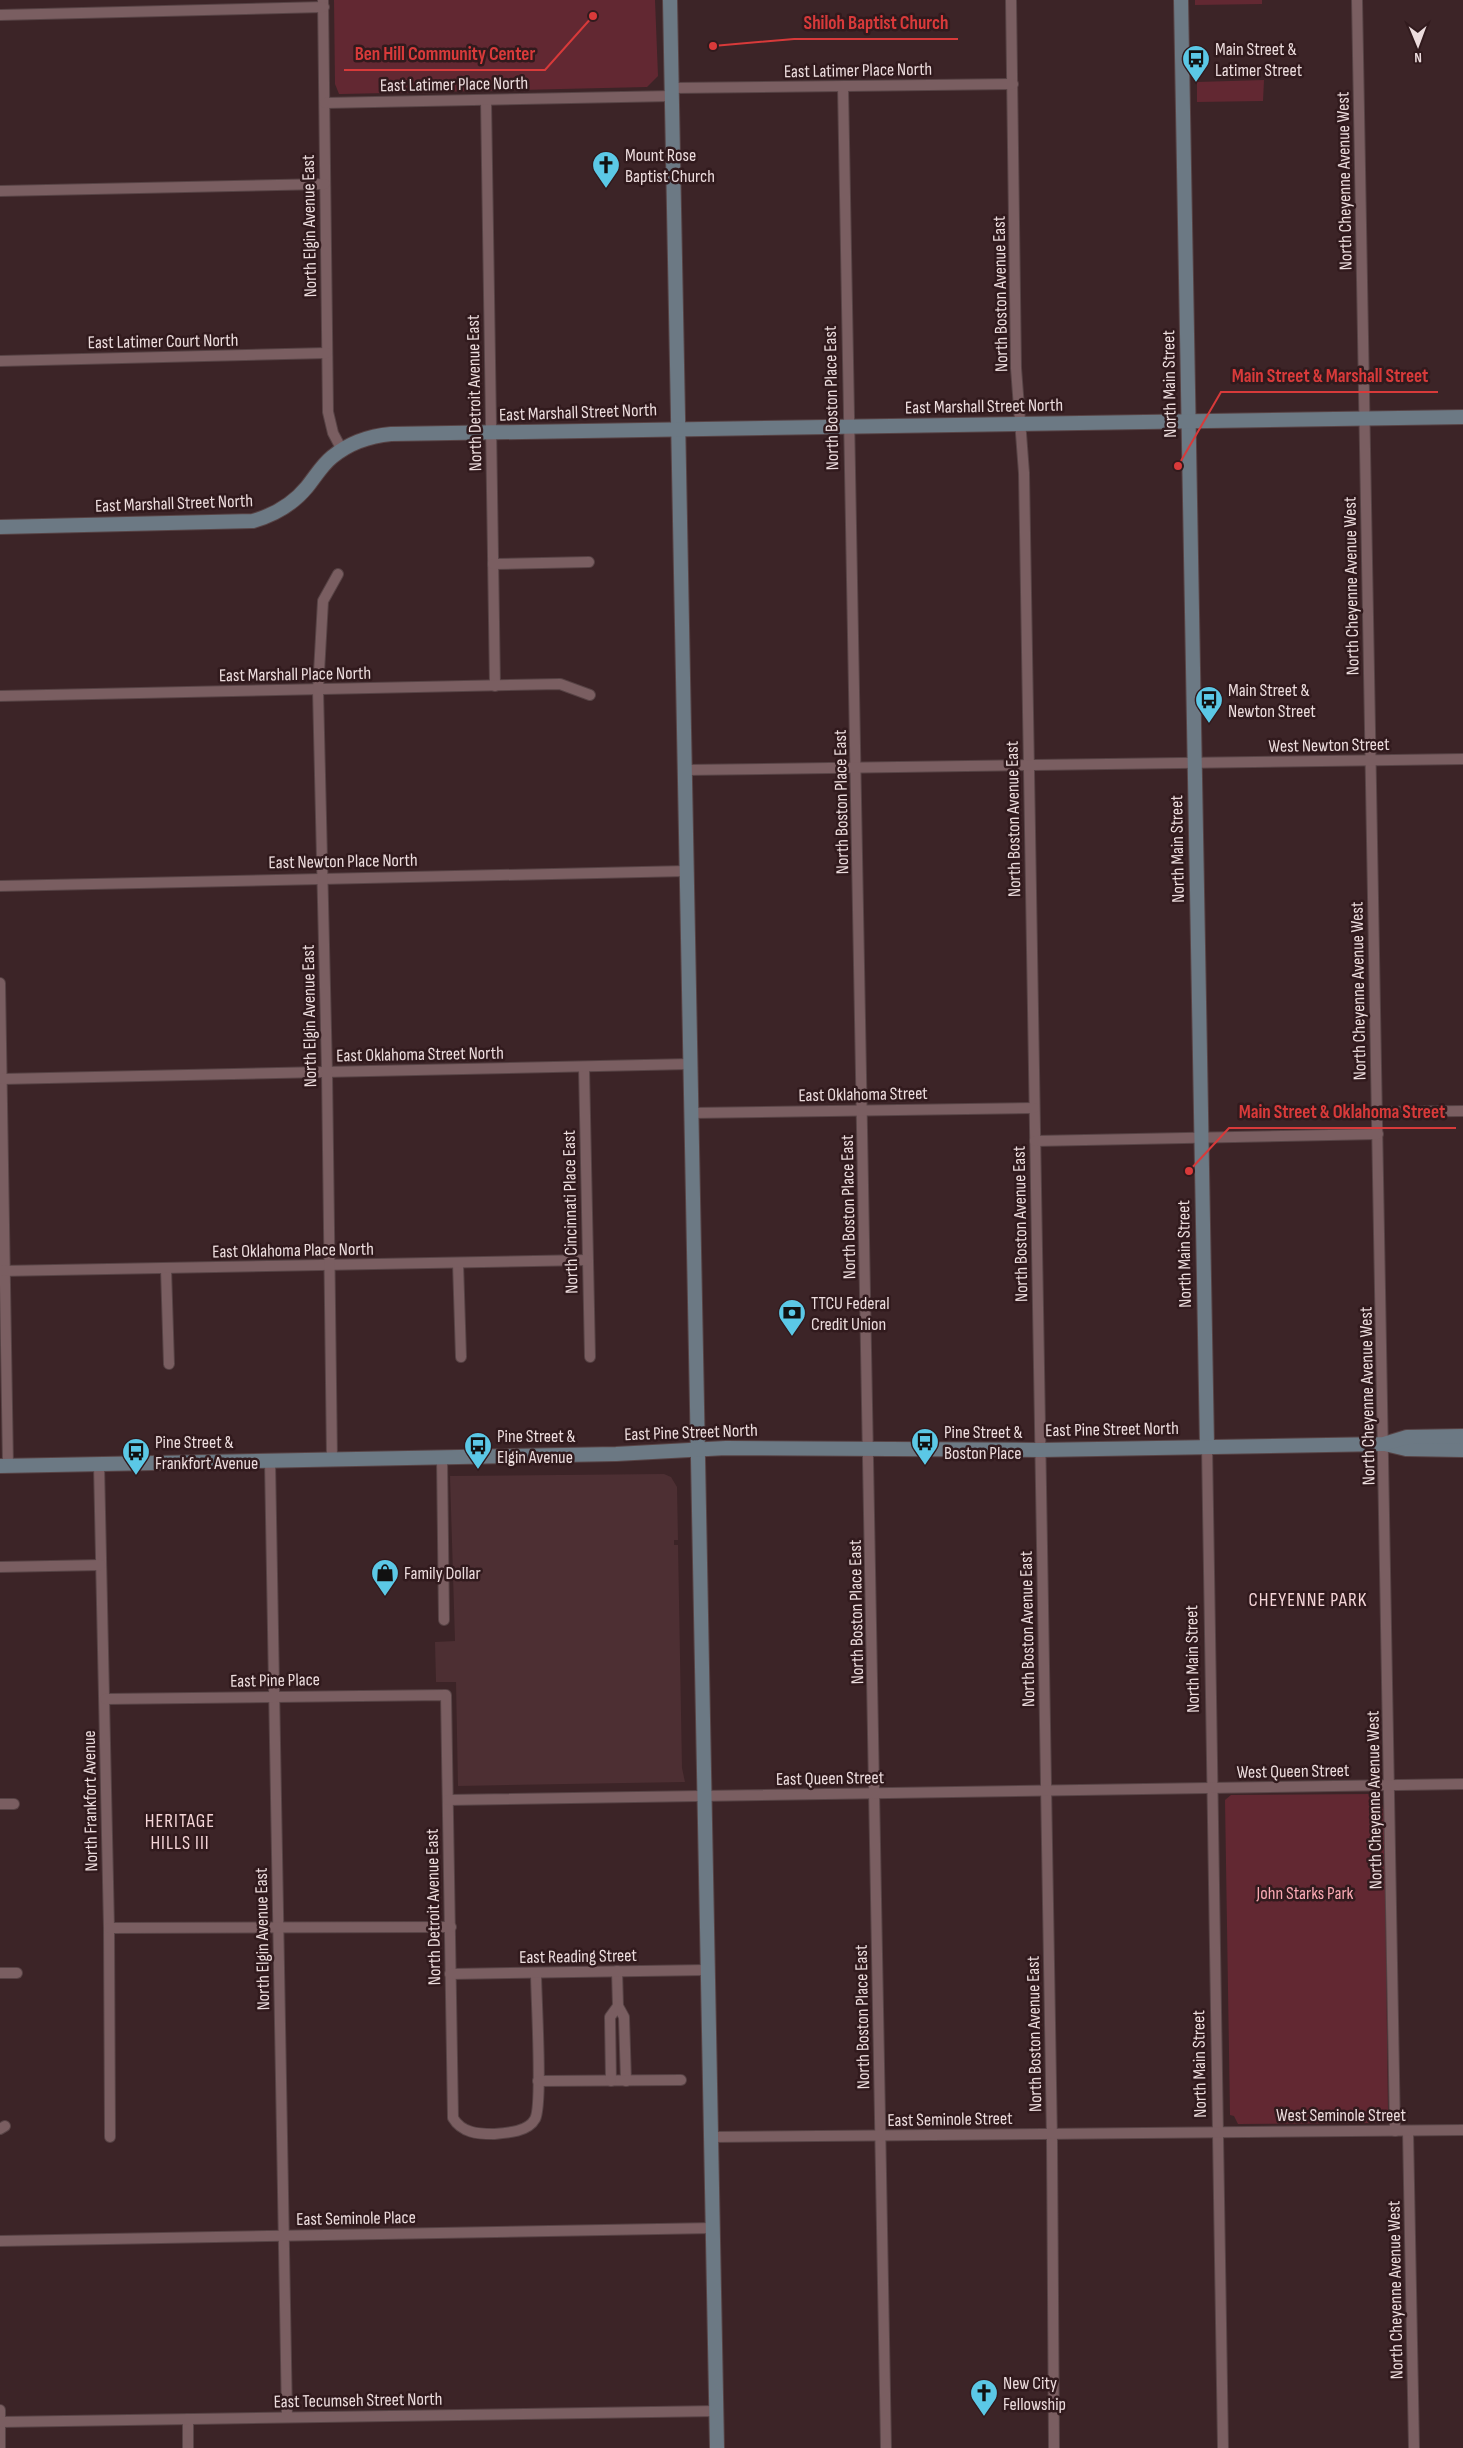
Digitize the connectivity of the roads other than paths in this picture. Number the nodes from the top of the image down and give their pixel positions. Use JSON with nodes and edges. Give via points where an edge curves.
{"nodes":[{"id":1,"x":670,"y":0,"type":"edge"},
{"id":2,"x":1011,"y":0,"type":"edge"},
{"id":3,"x":1181,"y":0,"type":"edge"},
{"id":4,"x":1357,"y":0,"type":"edge"},
{"id":5,"x":323,"y":4,"type":"edge"},
{"id":6,"x":0,"y":15,"type":"edge"},
{"id":7,"x":1013,"y":84,"type":"junction"},
{"id":8,"x":843,"y":86,"type":"junction"},
{"id":9,"x":673,"y":92,"type":"junction"},
{"id":10,"x":486,"y":100,"type":"junction"},
{"id":11,"x":325,"y":103,"type":"junction"},
{"id":12,"x":325,"y":184,"type":"junction"},
{"id":13,"x":0,"y":191,"type":"edge"},
{"id":14,"x":327,"y":353,"type":"junction"},
{"id":15,"x":0,"y":361,"type":"edge"},
{"id":16,"x":1463,"y":417,"type":"edge"},
{"id":17,"x":1364,"y":419,"type":"junction"},
{"id":18,"x":1188,"y":422,"type":"junction"},
{"id":19,"x":1020,"y":424,"type":"junction"},
{"id":20,"x":848,"y":427,"type":"junction"},
{"id":21,"x":679,"y":429,"type":"junction"},
{"id":22,"x":490,"y":434,"type":"junction"},
{"id":23,"x":342,"y":450,"type":"junction"},
{"id":24,"x":0,"y":527,"type":"edge"},
{"id":25,"x":589,"y":562,"type":"dead end"},
{"id":26,"x":493,"y":564,"type":"junction"},
{"id":27,"x":338,"y":574,"type":"dead end"},
{"id":28,"x":495,"y":686,"type":"junction"},
{"id":29,"x":318,"y":690,"type":"junction"},
{"id":30,"x":590,"y":695,"type":"dead end"},
{"id":31,"x":0,"y":696,"type":"edge"},
{"id":32,"x":1463,"y":758,"type":"edge"},
{"id":33,"x":1370,"y":760,"type":"junction"},
{"id":34,"x":1195,"y":763,"type":"junction"},
{"id":35,"x":1028,"y":766,"type":"junction"},
{"id":36,"x":857,"y":768,"type":"junction"},
{"id":37,"x":685,"y":770,"type":"junction"},
{"id":38,"x":687,"y":871,"type":"junction"},
{"id":39,"x":322,"y":877,"type":"junction"},
{"id":40,"x":0,"y":886,"type":"edge"},
{"id":41,"x":0,"y":983,"type":"edge"},
{"id":42,"x":690,"y":1064,"type":"junction"},
{"id":43,"x":584,"y":1067,"type":"junction"},
{"id":44,"x":327,"y":1072,"type":"junction"},
{"id":45,"x":2,"y":1079,"type":"junction"},
{"id":46,"x":1034,"y":1108,"type":"junction"},
{"id":47,"x":863,"y":1110,"type":"junction"},
{"id":48,"x":1463,"y":1111,"type":"edge"},
{"id":49,"x":1377,"y":1112,"type":"junction"},
{"id":50,"x":692,"y":1113,"type":"junction"},
{"id":51,"x":1378,"y":1134,"type":"junction"},
{"id":52,"x":1201,"y":1139,"type":"junction"},
{"id":53,"x":1035,"y":1141,"type":"junction"},
{"id":54,"x":587,"y":1260,"type":"junction"},
{"id":55,"x":458,"y":1263,"type":"junction"},
{"id":56,"x":329,"y":1265,"type":"junction"},
{"id":57,"x":166,"y":1268,"type":"junction"},
{"id":58,"x":2,"y":1271,"type":"edge"},
{"id":59,"x":461,"y":1357,"type":"dead end"},
{"id":60,"x":590,"y":1357,"type":"dead end"},
{"id":61,"x":169,"y":1364,"type":"dead end"},
{"id":62,"x":1463,"y":1436,"type":"edge"},
{"id":63,"x":1384,"y":1444,"type":"junction"},
{"id":64,"x":1207,"y":1446,"type":"junction"},
{"id":65,"x":869,"y":1448,"type":"junction"},
{"id":66,"x":700,"y":1450,"type":"junction"},
{"id":67,"x":1040,"y":1450,"type":"junction"},
{"id":68,"x":1463,"y":1450,"type":"edge"},
{"id":69,"x":442,"y":1458,"type":"junction"},
{"id":70,"x":332,"y":1460,"type":"junction"},
{"id":71,"x":270,"y":1461,"type":"junction"},
{"id":72,"x":99,"y":1465,"type":"junction"},
{"id":73,"x":4,"y":1466,"type":"edge"},
{"id":74,"x":101,"y":1565,"type":"junction"},
{"id":75,"x":0,"y":1567,"type":"edge"},
{"id":76,"x":444,"y":1620,"type":"dead end"},
{"id":77,"x":446,"y":1695,"type":"joint"},
{"id":78,"x":275,"y":1696,"type":"junction"},
{"id":79,"x":105,"y":1699,"type":"junction"},
{"id":80,"x":1463,"y":1784,"type":"edge"},
{"id":81,"x":1390,"y":1785,"type":"junction"},
{"id":82,"x":1214,"y":1789,"type":"junction"},
{"id":83,"x":1046,"y":1791,"type":"junction"},
{"id":84,"x":875,"y":1794,"type":"junction"},
{"id":85,"x":705,"y":1796,"type":"junction"},
{"id":86,"x":448,"y":1800,"type":"junction"},
{"id":87,"x":0,"y":1804,"type":"edge"},
{"id":88,"x":14,"y":1804,"type":"dead end"},
{"id":89,"x":278,"y":1926,"type":"junction"},
{"id":90,"x":451,"y":1927,"type":"junction"},
{"id":91,"x":109,"y":1928,"type":"junction"},
{"id":92,"x":707,"y":1970,"type":"junction"},
{"id":93,"x":617,"y":1971,"type":"junction"},
{"id":94,"x":0,"y":1973,"type":"edge"},
{"id":95,"x":17,"y":1973,"type":"dead end"},
{"id":96,"x":536,"y":1973,"type":"junction"},
{"id":97,"x":450,"y":1974,"type":"junction"},
{"id":98,"x":618,"y":2006,"type":"junction"},
{"id":99,"x":682,"y":2080,"type":"dead end"},
{"id":100,"x":538,"y":2081,"type":"junction"},
{"id":101,"x":611,"y":2081,"type":"junction"},
{"id":102,"x":626,"y":2081,"type":"junction"},
{"id":103,"x":1463,"y":2130,"type":"edge"},
{"id":104,"x":1219,"y":2131,"type":"junction"},
{"id":105,"x":1395,"y":2131,"type":"junction"},
{"id":106,"x":1408,"y":2131,"type":"junction"},
{"id":107,"x":1052,"y":2134,"type":"junction"},
{"id":108,"x":880,"y":2136,"type":"junction"},
{"id":109,"x":110,"y":2137,"type":"dead end"},
{"id":110,"x":712,"y":2137,"type":"junction"},
{"id":111,"x":713,"y":2228,"type":"junction"},
{"id":112,"x":284,"y":2235,"type":"junction"},
{"id":113,"x":0,"y":2241,"type":"edge"},
{"id":114,"x":0,"y":2410,"type":"edge"},
{"id":115,"x":717,"y":2410,"type":"junction"},
{"id":116,"x":287,"y":2417,"type":"junction"},
{"id":117,"x":188,"y":2419,"type":"junction"},
{"id":118,"x":0,"y":2422,"type":"edge"},
{"id":119,"x":0,"y":2448,"type":"edge"},
{"id":120,"x":188,"y":2448,"type":"edge"},
{"id":121,"x":717,"y":2448,"type":"edge"},
{"id":122,"x":886,"y":2448,"type":"edge"},
{"id":123,"x":1054,"y":2448,"type":"edge"},
{"id":124,"x":1223,"y":2448,"type":"edge"},
{"id":125,"x":1414,"y":2448,"type":"edge"}],
"edges":[{"from":1,"to":9,"type":"street"},
{"from":2,"to":7,"type":"street","name":"North Boston Avenue East"},
{"from":3,"to":18,"type":"street","name":"North Main Street"},
{"from":4,"to":17,"type":"street","name":"North Cheyenne Avenue West"},
{"from":5,"to":6,"type":"street"},
{"from":5,"to":11,"type":"street","name":"North Elgin Avenue East"},
{"from":7,"to":8,"type":"street","name":"East Latimer Place North"},
{"from":7,"to":19,"type":"street","name":"North Boston Avenue East","via":[[1016,368]]},
{"from":8,"to":9,"type":"street","name":"East Latimer Place North"},
{"from":8,"to":20,"type":"street","name":"North Boston Place East"},
{"from":9,"to":10,"type":"street","name":"East Latimer Place North"},
{"from":9,"to":21,"type":"street"},
{"from":10,"to":11,"type":"street","name":"East Latimer Place North"},
{"from":10,"to":22,"type":"street","name":"North Detroit Avenue East"},
{"from":11,"to":12,"type":"street","name":"North Elgin Avenue East"},
{"from":12,"to":13,"type":"street"},
{"from":12,"to":14,"type":"street","name":"North Elgin Avenue East"},
{"from":14,"to":15,"type":"street","name":"East Latimer Court North"},
{"from":14,"to":23,"type":"street","name":"North Elgin Avenue East","via":[[328,412]]},
{"from":16,"to":17,"type":"street","name":"East Marshall Street North"},
{"from":17,"to":18,"type":"street","name":"East Marshall Street North"},
{"from":17,"to":33,"type":"street","name":"North Cheyenne Avenue West"},
{"from":18,"to":19,"type":"street","name":"East Marshall Street North"},
{"from":18,"to":34,"type":"street","name":"North Main Street"},
{"from":19,"to":20,"type":"street","name":"East Marshall Street North"},
{"from":19,"to":35,"type":"street","name":"North Boston Avenue East","via":[[1024,473]]},
{"from":20,"to":21,"type":"street","name":"East Marshall Street North"},
{"from":20,"to":36,"type":"street","name":"North Boston Place East"},
{"from":21,"to":22,"type":"street","name":"East Marshall Street North"},
{"from":21,"to":37,"type":"street"},
{"from":22,"to":23,"type":"street","name":"East Marshall Street North","via":[[380,435]]},
{"from":22,"to":26,"type":"street","name":"North Detroit Avenue East"},
{"from":23,"to":24,"type":"street","name":"East Marshall Street North","via":[[330,458],[294,500],[253,521]]},
{"from":25,"to":26,"type":"street"},
{"from":26,"to":28,"type":"street","name":"North Detroit Avenue East"},
{"from":27,"to":29,"type":"street","name":"North Elgin Avenue East","via":[[323,601]]},
{"from":28,"to":29,"type":"street","name":"East Marshall Place North"},
{"from":28,"to":30,"type":"street","name":"East Marshall Place North","via":[[560,684]]},
{"from":29,"to":31,"type":"street","name":"East Marshall Place North"},
{"from":29,"to":39,"type":"street","name":"North Elgin Avenue East"},
{"from":32,"to":33,"type":"street","name":"West Newton Street"},
{"from":33,"to":34,"type":"street","name":"West Newton Street"},
{"from":33,"to":49,"type":"street","name":"North Cheyenne Avenue West"},
{"from":34,"to":35,"type":"street","name":"West Newton Street"},
{"from":34,"to":52,"type":"street","name":"North Main Street"},
{"from":35,"to":36,"type":"street","name":"West Newton Street"},
{"from":35,"to":46,"type":"street","name":"North Boston Avenue East"},
{"from":36,"to":37,"type":"street","name":"West Newton Street"},
{"from":36,"to":47,"type":"street","name":"North Boston Place East"},
{"from":37,"to":38,"type":"street"},
{"from":38,"to":39,"type":"street","name":"East Newton Place North"},
{"from":38,"to":42,"type":"street"},
{"from":39,"to":40,"type":"street","name":"East Newton Place North"},
{"from":39,"to":44,"type":"street","name":"North Elgin Avenue East"},
{"from":41,"to":45,"type":"street"},
{"from":42,"to":43,"type":"street","name":"East Oklahoma Street North"},
{"from":42,"to":50,"type":"street"},
{"from":43,"to":44,"type":"street","name":"East Oklahoma Street North"},
{"from":43,"to":54,"type":"street","name":"North Cincinnati Place East"},
{"from":44,"to":45,"type":"street","name":"East Oklahoma Street North"},
{"from":44,"to":56,"type":"street","name":"North Elgin Avenue East"},
{"from":45,"to":58,"type":"street"},
{"from":46,"to":47,"type":"street","name":"East Oklahoma Street"},
{"from":46,"to":53,"type":"street","name":"North Boston Avenue East"},
{"from":47,"to":50,"type":"street","name":"East Oklahoma Street"},
{"from":47,"to":65,"type":"street","name":"North Boston Place East"},
{"from":48,"to":49,"type":"street"},
{"from":49,"to":51,"type":"street","name":"North Cheyenne Avenue West"},
{"from":50,"to":66,"type":"street"},
{"from":51,"to":52,"type":"street"},
{"from":51,"to":63,"type":"street","name":"North Cheyenne Avenue West"},
{"from":52,"to":53,"type":"street"},
{"from":52,"to":64,"type":"street","name":"North Main Street"},
{"from":53,"to":67,"type":"street","name":"North Boston Avenue East"},
{"from":54,"to":55,"type":"street","name":"East Oklahoma Place North"},
{"from":54,"to":60,"type":"street","name":"North Cincinnati Place East"},
{"from":55,"to":56,"type":"street","name":"East Oklahoma Place North"},
{"from":55,"to":59,"type":"street"},
{"from":56,"to":57,"type":"street","name":"East Oklahoma Place North"},
{"from":56,"to":70,"type":"street","name":"North Elgin Avenue East"},
{"from":57,"to":58,"type":"street","name":"East Oklahoma Place North"},
{"from":57,"to":61,"type":"street"},
{"from":58,"to":73,"type":"street"},
{"from":62,"to":63,"type":"street","name":"East Pine Street North","via":[[1406,1437]]},
{"from":63,"to":64,"type":"street","name":"East Pine Street North"},
{"from":63,"to":68,"type":"street","name":"East Pine Street North","via":[[1406,1449]]},
{"from":63,"to":81,"type":"street","name":"North Cheyenne Avenue West"},
{"from":64,"to":67,"type":"street","name":"East Pine Street North"},
{"from":64,"to":82,"type":"street","name":"North Main Street"},
{"from":65,"to":66,"type":"street","name":"East Pine Street North"},
{"from":65,"to":67,"type":"street","name":"East Pine Street North"},
{"from":65,"to":84,"type":"street","name":"North Boston Place East"},
{"from":66,"to":69,"type":"street","name":"East Pine Street North"},
{"from":66,"to":85,"type":"street"},
{"from":67,"to":83,"type":"street","name":"North Boston Avenue East"},
{"from":69,"to":70,"type":"street","name":"East Pine Street North"},
{"from":69,"to":76,"type":"street"},
{"from":70,"to":71,"type":"street","name":"East Pine Street North"},
{"from":71,"to":72,"type":"street","name":"East Pine Street North"},
{"from":71,"to":78,"type":"street","name":"North Elgin Avenue East"},
{"from":72,"to":73,"type":"street","name":"East Pine Street North"},
{"from":72,"to":74,"type":"street","name":"North Frankfort Avenue"},
{"from":74,"to":75,"type":"street"},
{"from":74,"to":79,"type":"street","name":"North Frankfort Avenue"},
{"from":77,"to":78,"type":"street","name":"East Pine Place"},
{"from":77,"to":86,"type":"street","name":"North Detroit Avenue East"},
{"from":78,"to":79,"type":"street","name":"East Pine Place"},
{"from":78,"to":89,"type":"street","name":"North Elgin Avenue East"},
{"from":79,"to":91,"type":"street","name":"North Frankfort Avenue"},
{"from":80,"to":81,"type":"street","name":"West Queen Street"},
{"from":81,"to":82,"type":"street","name":"West Queen Street"},
{"from":81,"to":105,"type":"street","name":"North Cheyenne Avenue West"},
{"from":82,"to":83,"type":"street","name":"East Queen Street"},
{"from":82,"to":104,"type":"street","name":"North Main Street"},
{"from":83,"to":84,"type":"street","name":"East Queen Street"},
{"from":83,"to":107,"type":"street","name":"North Boston Avenue East"},
{"from":84,"to":85,"type":"street","name":"East Queen Street"},
{"from":84,"to":108,"type":"street","name":"North Boston Place East"},
{"from":85,"to":86,"type":"street","name":"East Queen Street"},
{"from":85,"to":92,"type":"street"},
{"from":86,"to":90,"type":"street","name":"North Detroit Avenue East"},
{"from":87,"to":88,"type":"street"},
{"from":89,"to":90,"type":"street"},
{"from":89,"to":91,"type":"street"},
{"from":89,"to":112,"type":"street","name":"North Elgin Avenue East"},
{"from":90,"to":97,"type":"street","name":"North Detroit Avenue East"},
{"from":91,"to":109,"type":"street","name":"North Frankfort Avenue"},
{"from":92,"to":93,"type":"street","name":"East Reading Street"},
{"from":92,"to":110,"type":"street"},
{"from":93,"to":96,"type":"street","name":"East Reading Street"},
{"from":93,"to":98,"type":"street"},
{"from":94,"to":95,"type":"street"},
{"from":96,"to":97,"type":"street","name":"East Reading Street"},
{"from":96,"to":100,"type":"street"},
{"from":97,"to":100,"type":"street","name":"North Detroit Avenue East","via":[[453,2118],[458,2125],[481,2134],[526,2128],[536,2117]]},
{"from":98,"to":101,"type":"street","via":[[610,2017]]},
{"from":98,"to":102,"type":"street","via":[[624,2017]]},
{"from":99,"to":102,"type":"street"},
{"from":100,"to":101,"type":"street"},
{"from":101,"to":102,"type":"street"},
{"from":103,"to":106,"type":"street","name":"West Seminole Street"},
{"from":104,"to":105,"type":"street","name":"West Seminole Street"},
{"from":104,"to":107,"type":"street","name":"East Seminole Street"},
{"from":104,"to":124,"type":"street","name":"North Main Street"},
{"from":105,"to":106,"type":"street","name":"West Seminole Street"},
{"from":106,"to":125,"type":"street","name":"North Cheyenne Avenue West"},
{"from":107,"to":108,"type":"street","name":"East Seminole Street"},
{"from":107,"to":123,"type":"street","name":"North Boston Avenue East"},
{"from":108,"to":110,"type":"street","name":"East Seminole Street"},
{"from":108,"to":122,"type":"street","name":"North Boston Place East"},
{"from":110,"to":111,"type":"street"},
{"from":111,"to":112,"type":"street","name":"East Seminole Place"},
{"from":111,"to":115,"type":"street"},
{"from":112,"to":113,"type":"street","name":"East Seminole Place"},
{"from":112,"to":116,"type":"street","name":"North Elgin Avenue East"},
{"from":114,"to":118,"type":"street"},
{"from":115,"to":116,"type":"street","name":"East Tecumseh Street North"},
{"from":115,"to":121,"type":"street"},
{"from":116,"to":117,"type":"street","name":"East Tecumseh Street North"},
{"from":117,"to":118,"type":"street","name":"East Tecumseh Street North"},
{"from":117,"to":120,"type":"street"},
{"from":118,"to":119,"type":"street"}]}
